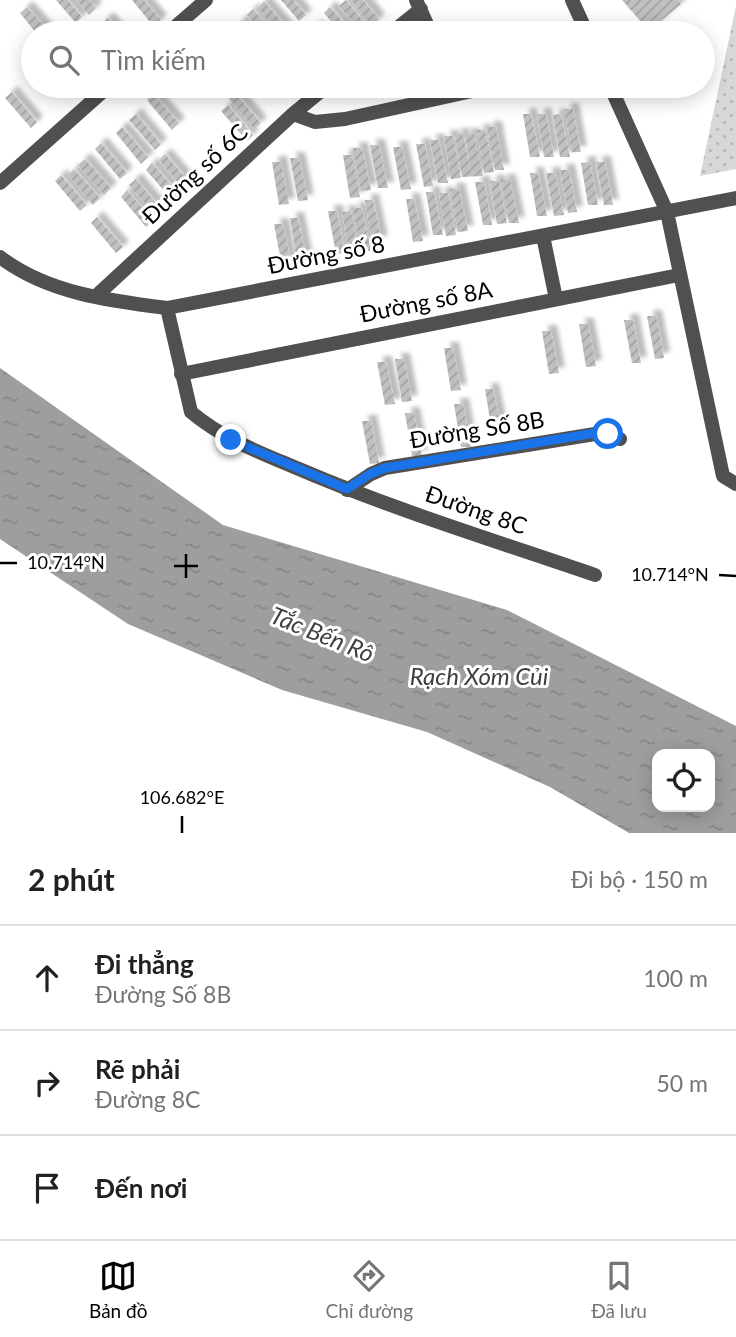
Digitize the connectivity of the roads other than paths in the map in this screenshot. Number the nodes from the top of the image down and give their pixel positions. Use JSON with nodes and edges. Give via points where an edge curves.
{"nodes":[{"id":1,"x":572,"y":0,"type":"edge"},
{"id":2,"x":201,"y":1,"type":"edge"},
{"id":3,"x":419,"y":5,"type":"edge"},
{"id":4,"x":180,"y":21,"type":"edge"},
{"id":5,"x":403,"y":21,"type":"edge"},
{"id":6,"x":426,"y":21,"type":"edge"},
{"id":7,"x":582,"y":21,"type":"edge"},
{"id":8,"x":96,"y":98,"type":"edge"},
{"id":9,"x":312,"y":98,"type":"edge"},
{"id":10,"x":426,"y":98,"type":"edge"},
{"id":11,"x":615,"y":98,"type":"edge"},
{"id":12,"x":293,"y":114,"type":"junction"},
{"id":13,"x":0,"y":183,"type":"edge"},
{"id":14,"x":736,"y":198,"type":"edge"},
{"id":15,"x":667,"y":212,"type":"junction"},
{"id":16,"x":543,"y":236,"type":"junction"},
{"id":17,"x":0,"y":257,"type":"edge"},
{"id":18,"x":680,"y":275,"type":"junction"},
{"id":19,"x":94,"y":298,"type":"junction"},
{"id":20,"x":556,"y":299,"type":"junction"},
{"id":21,"x":167,"y":308,"type":"junction"},
{"id":22,"x":181,"y":374,"type":"junction"},
{"id":23,"x":620,"y":439,"type":"dead end"},
{"id":24,"x":736,"y":484,"type":"edge"},
{"id":25,"x":347,"y":489,"type":"junction"},
{"id":26,"x":595,"y":575,"type":"dead end"}],
"edges":[{"from":1,"to":7,"type":"street"},
{"from":2,"to":4,"type":"street"},
{"from":3,"to":5,"type":"street"},
{"from":3,"to":6,"type":"street"},
{"from":8,"to":13,"type":"street"},
{"from":9,"to":12,"type":"street","name":"Đường số 6C"},
{"from":10,"to":12,"type":"street","via":[[345,119],[315,122]]},
{"from":11,"to":15,"type":"street"},
{"from":12,"to":19,"type":"street","name":"Đường số 6C"},
{"from":14,"to":15,"type":"street","name":"Đường số 8"},
{"from":15,"to":16,"type":"street","name":"Đường số 8"},
{"from":15,"to":18,"type":"street"},
{"from":16,"to":20,"type":"street"},
{"from":16,"to":21,"type":"street","name":"Đường số 8"},
{"from":17,"to":19,"type":"street","name":"Đường số 8","via":[[36,278]]},
{"from":18,"to":20,"type":"street","name":"Đường số 8A"},
{"from":18,"to":24,"type":"street","via":[[723,476]]},
{"from":19,"to":21,"type":"street","name":"Đường số 8"},
{"from":20,"to":22,"type":"street","name":"Đường số 8A"},
{"from":21,"to":22,"type":"street","name":"Đường 8C"},
{"from":22,"to":25,"type":"street","name":"Đường 8C","via":[[191,412],[204,423],[231,440]]},
{"from":23,"to":25,"type":"street","name":"Đường Số 8B","via":[[595,433],[385,468]]},
{"from":25,"to":26,"type":"street","name":"Đường 8C"}]}
